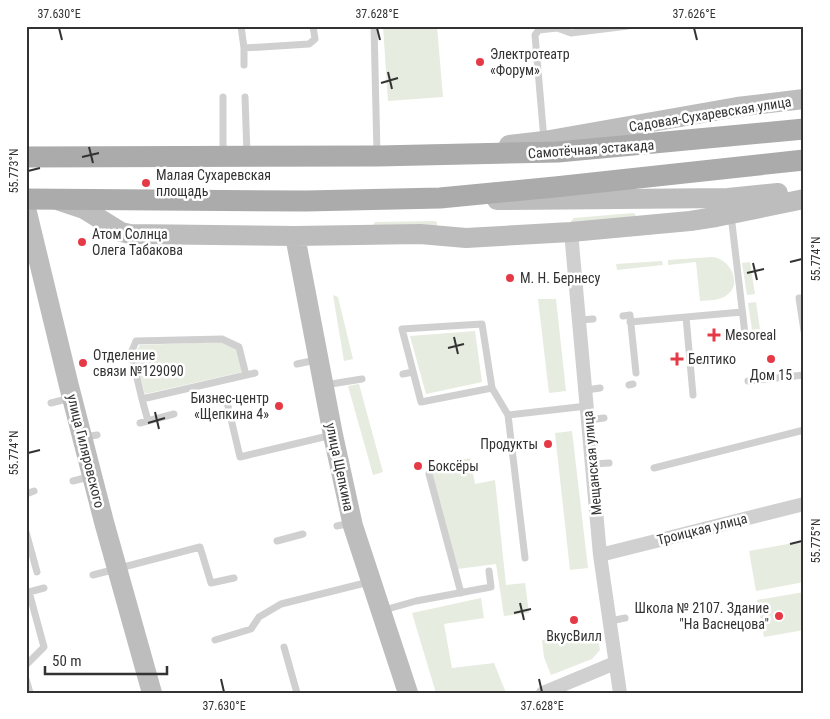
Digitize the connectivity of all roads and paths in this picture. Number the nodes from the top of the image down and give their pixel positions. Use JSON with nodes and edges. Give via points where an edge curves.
{"nodes":[{"id":1,"x":242,"y":26,"type":"edge"},
{"id":2,"x":313,"y":26,"type":"edge"},
{"id":3,"x":374,"y":26,"type":"edge"},
{"id":4,"x":628,"y":26,"type":"edge"},
{"id":5,"x":541,"y":28,"type":"edge"},
{"id":6,"x":244,"y":48,"type":"junction"},
{"id":7,"x":244,"y":65,"type":"dead end"},
{"id":8,"x":245,"y":96,"type":"dead end"},
{"id":9,"x":223,"y":97,"type":"dead end"},
{"id":10,"x":804,"y":99,"type":"edge"},
{"id":11,"x":804,"y":128,"type":"edge"},
{"id":12,"x":544,"y":141,"type":"junction"},
{"id":13,"x":378,"y":156,"type":"junction"},
{"id":14,"x":26,"y":157,"type":"edge"},
{"id":15,"x":223,"y":157,"type":"junction"},
{"id":16,"x":247,"y":157,"type":"junction"},
{"id":17,"x":804,"y":160,"type":"edge"},
{"id":18,"x":804,"y":190,"type":"edge"},
{"id":19,"x":440,"y":198,"type":"junction"},
{"id":20,"x":26,"y":199,"type":"edge"},
{"id":21,"x":804,"y":199,"type":"edge"},
{"id":22,"x":58,"y":200,"type":"junction"},
{"id":23,"x":730,"y":206,"type":"junction"},
{"id":24,"x":26,"y":208,"type":"edge"},
{"id":25,"x":571,"y":232,"type":"junction"},
{"id":26,"x":295,"y":236,"type":"junction"},
{"id":27,"x":804,"y":298,"type":"edge"},
{"id":28,"x":742,"y":312,"type":"junction"},
{"id":29,"x":623,"y":316,"type":"dead end"},
{"id":30,"x":686,"y":317,"type":"junction"},
{"id":31,"x":593,"y":319,"type":"dead end"},
{"id":32,"x":578,"y":320,"type":"junction"},
{"id":33,"x":630,"y":322,"type":"junction"},
{"id":34,"x":804,"y":331,"type":"edge"},
{"id":35,"x":746,"y":334,"type":"dead end"},
{"id":36,"x":319,"y":360,"type":"junction"},
{"id":37,"x":297,"y":364,"type":"dead end"},
{"id":38,"x":413,"y":372,"type":"junction"},
{"id":39,"x":254,"y":373,"type":"dead end"},
{"id":40,"x":636,"y":373,"type":"dead end"},
{"id":41,"x":403,"y":374,"type":"dead end"},
{"id":42,"x":246,"y":375,"type":"junction"},
{"id":43,"x":804,"y":375,"type":"edge"},
{"id":44,"x":362,"y":379,"type":"dead end"},
{"id":45,"x":748,"y":382,"type":"dead end"},
{"id":46,"x":323,"y":385,"type":"junction"},
{"id":47,"x":492,"y":388,"type":"junction"},
{"id":48,"x":693,"y":395,"type":"dead end"},
{"id":49,"x":72,"y":398,"type":"junction"},
{"id":50,"x":142,"y":399,"type":"junction"},
{"id":51,"x":227,"y":402,"type":"dead end"},
{"id":52,"x":52,"y":403,"type":"dead end"},
{"id":53,"x":588,"y":413,"type":"junction"},
{"id":54,"x":174,"y":414,"type":"dead end"},
{"id":55,"x":508,"y":415,"type":"junction"},
{"id":56,"x":604,"y":418,"type":"dead end"},
{"id":57,"x":148,"y":421,"type":"junction"},
{"id":58,"x":140,"y":423,"type":"dead end"},
{"id":59,"x":804,"y":430,"type":"edge"},
{"id":60,"x":333,"y":435,"type":"junction"},
{"id":61,"x":610,"y":463,"type":"dead end"},
{"id":62,"x":593,"y":464,"type":"junction"},
{"id":63,"x":654,"y":468,"type":"dead end"},
{"id":64,"x":429,"y":474,"type":"dead end"},
{"id":65,"x":92,"y":476,"type":"junction"},
{"id":66,"x":72,"y":482,"type":"dead end"},
{"id":67,"x":34,"y":491,"type":"dead end"},
{"id":68,"x":26,"y":494,"type":"edge"},
{"id":69,"x":804,"y":504,"type":"edge"},
{"id":70,"x":26,"y":532,"type":"edge"},
{"id":71,"x":303,"y":534,"type":"dead end"},
{"id":72,"x":277,"y":541,"type":"dead end"},
{"id":73,"x":600,"y":555,"type":"junction"},
{"id":74,"x":525,"y":558,"type":"dead end"},
{"id":75,"x":117,"y":568,"type":"junction"},
{"id":76,"x":488,"y":571,"type":"dead end"},
{"id":77,"x":37,"y":572,"type":"dead end"},
{"id":78,"x":93,"y":575,"type":"dead end"},
{"id":79,"x":234,"y":578,"type":"dead end"},
{"id":80,"x":371,"y":581,"type":"junction"},
{"id":81,"x":44,"y":588,"type":"dead end"},
{"id":82,"x":460,"y":593,"type":"junction"},
{"id":83,"x":381,"y":611,"type":"junction"},
{"id":84,"x":625,"y":618,"type":"dead end"},
{"id":85,"x":610,"y":621,"type":"junction"},
{"id":86,"x":216,"y":640,"type":"dead end"},
{"id":87,"x":284,"y":647,"type":"dead end"},
{"id":88,"x":615,"y":663,"type":"junction"},
{"id":89,"x":26,"y":665,"type":"edge"},
{"id":90,"x":26,"y":680,"type":"edge"},
{"id":91,"x":149,"y":692,"type":"edge"},
{"id":92,"x":30,"y":693,"type":"edge"},
{"id":93,"x":297,"y":693,"type":"edge"},
{"id":94,"x":408,"y":693,"type":"edge"},
{"id":95,"x":543,"y":693,"type":"edge"},
{"id":96,"x":620,"y":693,"type":"edge"}],
"edges":[{"from":1,"to":6,"type":"lane"},
{"from":2,"to":6,"type":"lane","via":[[315,39],[309,44]]},
{"from":3,"to":13,"type":"lane"},
{"from":4,"to":5,"type":"lane","via":[[571,33],[557,28]]},
{"from":5,"to":12,"type":"lane","via":[[535,35]]},
{"from":6,"to":7,"type":"lane"},
{"from":8,"to":16,"type":"lane"},
{"from":9,"to":15,"type":"lane"},
{"from":10,"to":12,"type":"main road","name":"Садовая-Сухаревская улица","via":[[737,107]]},
{"from":11,"to":13,"type":"main road","name":"Самотёчная эстакада","via":[[558,152]]},
{"from":12,"to":13,"type":"main road","name":"Садовая-Сухаревская улица"},
{"from":13,"to":16,"type":"main road"},
{"from":14,"to":15,"type":"main road"},
{"from":15,"to":16,"type":"main road"},
{"from":17,"to":19,"type":"main road"},
{"from":18,"to":23,"type":"main road"},
{"from":19,"to":22,"type":"main road"},
{"from":19,"to":23,"type":"main road"},
{"from":20,"to":22,"type":"main road"},
{"from":21,"to":23,"type":"main road"},
{"from":22,"to":26,"type":"main road","via":[[84,209],[120,232],[130,234]]},
{"from":23,"to":25,"type":"main road","via":[[690,221]]},
{"from":23,"to":28,"type":"lane"},
{"from":24,"to":49,"type":"main road","name":"улица Гиляровского"},
{"from":25,"to":26,"type":"main road","via":[[466,238],[420,234]]},
{"from":25,"to":32,"type":"street","name":"Мещанская улица"},
{"from":26,"to":36,"type":"main road","name":"улица Щепкина"},
{"from":27,"to":34,"type":"lane","via":[[799,298]]},
{"from":28,"to":30,"type":"lane"},
{"from":28,"to":35,"type":"lane"},
{"from":29,"to":33,"type":"lane","via":[[630,315]]},
{"from":30,"to":33,"type":"lane"},
{"from":30,"to":48,"type":"lane"},
{"from":31,"to":32,"type":"lane"},
{"from":32,"to":53,"type":"street","name":"Мещанская улица","via":[[593,389]]},
{"from":33,"to":40,"type":"lane"},
{"from":36,"to":37,"type":"lane"},
{"from":36,"to":46,"type":"main road","name":"улица Щепкина"},
{"from":38,"to":41,"type":"lane"},
{"from":38,"to":47,"type":"lane","via":[[421,402]]},
{"from":38,"to":47,"type":"lane","via":[[402,329],[482,324]]},
{"from":39,"to":42,"type":"lane"},
{"from":42,"to":50,"type":"lane"},
{"from":42,"to":50,"type":"lane","via":[[239,347],[222,339],[136,341],[131,353]]},
{"from":43,"to":45,"type":"lane"},
{"from":44,"to":46,"type":"lane"},
{"from":46,"to":60,"type":"main road","name":"улица Щепкина"},
{"from":47,"to":55,"type":"lane"},
{"from":49,"to":52,"type":"lane"},
{"from":49,"to":65,"type":"main road","name":"улица Гиляровского","via":[[90,436]]},
{"from":50,"to":57,"type":"lane"},
{"from":51,"to":60,"type":"lane","via":[[240,457]]},
{"from":53,"to":55,"type":"lane"},
{"from":53,"to":56,"type":"lane"},
{"from":53,"to":62,"type":"street","name":"Мещанская улица"},
{"from":54,"to":57,"type":"lane"},
{"from":55,"to":74,"type":"lane"},
{"from":57,"to":58,"type":"lane"},
{"from":59,"to":63,"type":"lane"},
{"from":60,"to":80,"type":"main road","name":"улица Щепкина","via":[[344,524]]},
{"from":61,"to":62,"type":"lane"},
{"from":62,"to":73,"type":"street","name":"Мещанская улица"},
{"from":64,"to":82,"type":"lane"},
{"from":65,"to":66,"type":"lane"},
{"from":65,"to":75,"type":"main road","name":"улица Гиляровского"},
{"from":67,"to":68,"type":"lane"},
{"from":69,"to":73,"type":"street","name":"Троицкая улица"},
{"from":70,"to":77,"type":"lane"},
{"from":71,"to":72,"type":"lane"},
{"from":73,"to":85,"type":"street","name":"Мещанская улица"},
{"from":75,"to":78,"type":"lane"},
{"from":75,"to":79,"type":"lane","via":[[200,547],[211,584]]},
{"from":75,"to":91,"type":"main road","name":"улица Гиляровского"},
{"from":76,"to":82,"type":"lane","via":[[491,587]]},
{"from":80,"to":83,"type":"main road","name":"улица Щепкина"},
{"from":80,"to":86,"type":"lane","via":[[281,604],[259,617],[251,629]]},
{"from":81,"to":89,"type":"lane","via":[[29,592],[44,647]]},
{"from":82,"to":83,"type":"lane"},
{"from":83,"to":94,"type":"main road","name":"улица Щепкина"},
{"from":84,"to":85,"type":"lane"},
{"from":85,"to":88,"type":"street","name":"Мещанская улица"},
{"from":87,"to":93,"type":"lane"},
{"from":88,"to":95,"type":"street"},
{"from":88,"to":96,"type":"street","name":"Мещанская улица"},
{"from":90,"to":92,"type":"lane"}]}
